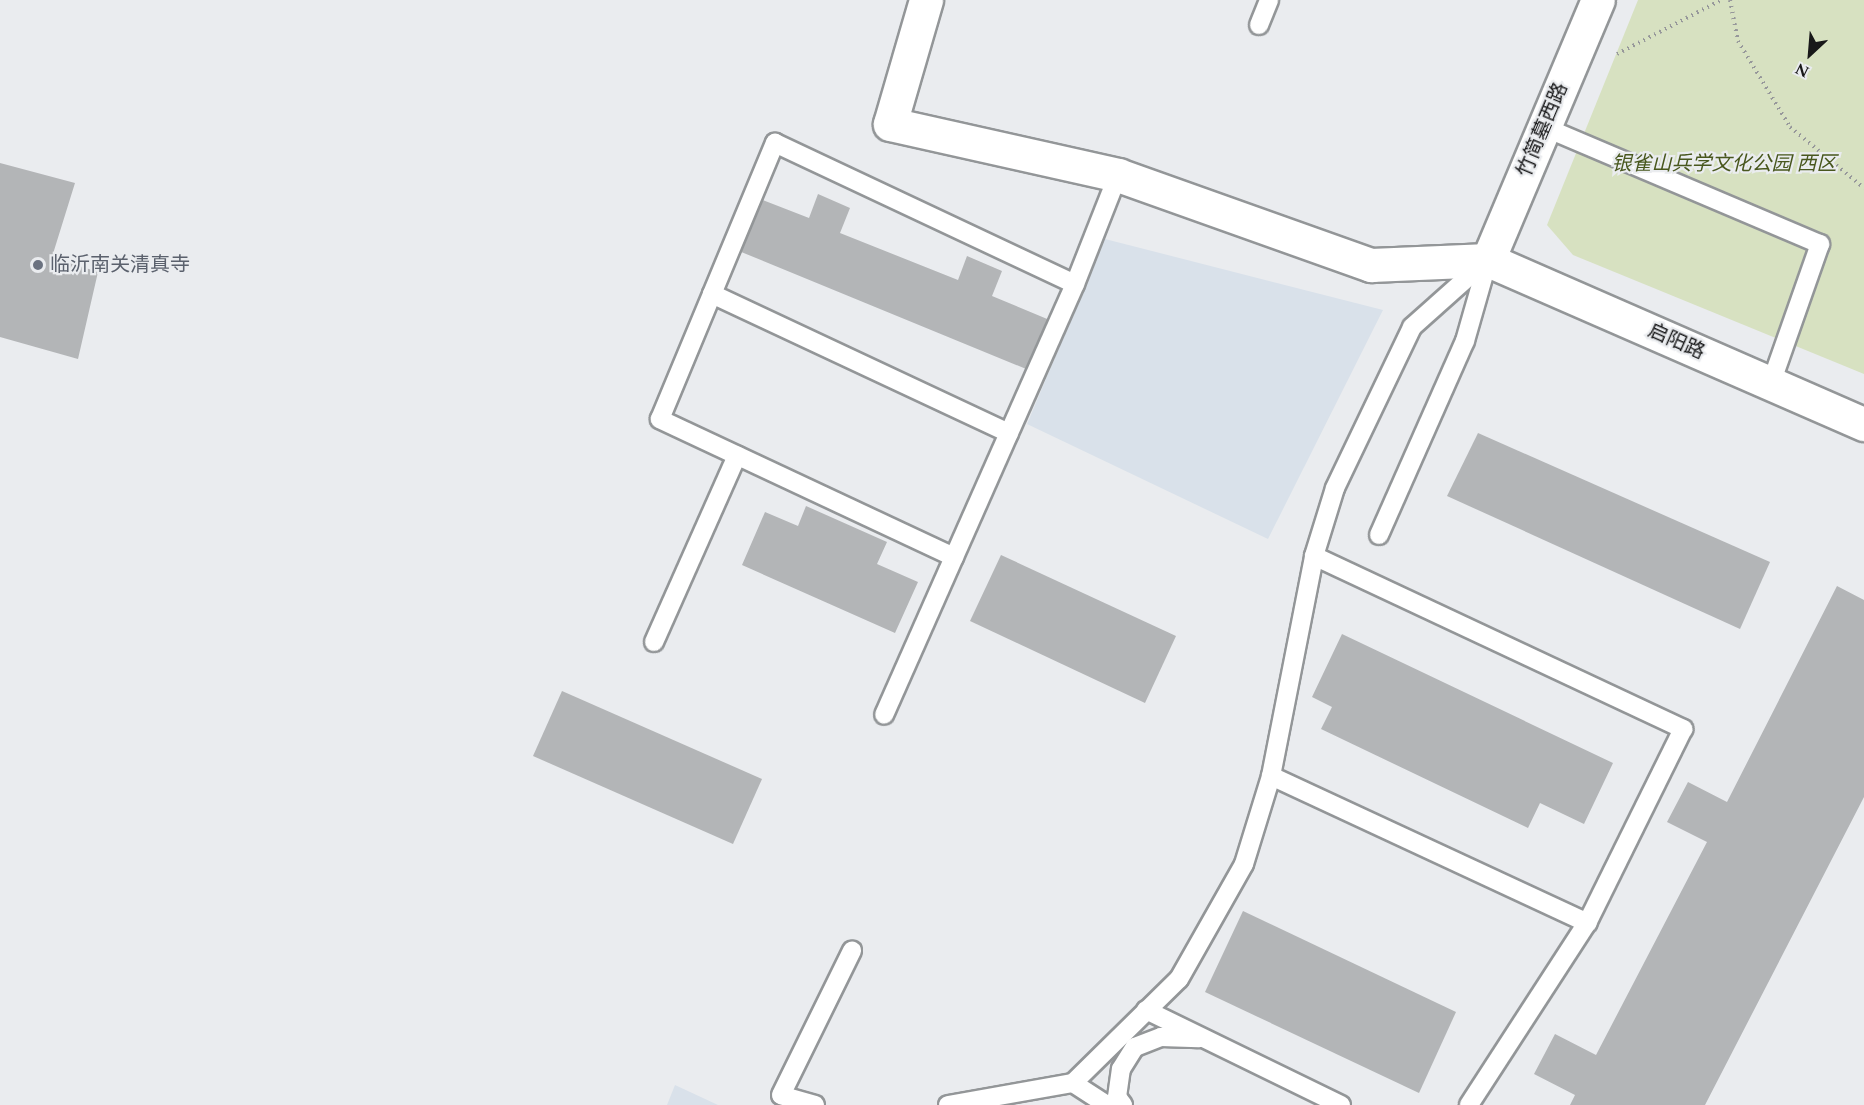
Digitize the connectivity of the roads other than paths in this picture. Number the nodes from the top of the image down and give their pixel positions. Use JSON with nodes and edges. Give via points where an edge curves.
{"nodes":[{"id":1,"x":926,"y":0,"type":"edge"},
{"id":2,"x":1269,"y":0,"type":"edge"},
{"id":3,"x":1598,"y":0,"type":"edge"},
{"id":4,"x":1259,"y":25,"type":"dead end"},
{"id":5,"x":1544,"y":127,"type":"junction"},
{"id":6,"x":1118,"y":175,"type":"junction"},
{"id":7,"x":1488,"y":260,"type":"junction"},
{"id":8,"x":1075,"y":284,"type":"junction"},
{"id":9,"x":712,"y":294,"type":"junction"},
{"id":10,"x":1771,"y":383,"type":"junction"},
{"id":11,"x":1864,"y":424,"type":"edge"},
{"id":12,"x":1009,"y":433,"type":"junction"},
{"id":13,"x":737,"y":456,"type":"junction"},
{"id":14,"x":1379,"y":535,"type":"dead end"},
{"id":15,"x":1314,"y":556,"type":"junction"},
{"id":16,"x":954,"y":557,"type":"junction"},
{"id":17,"x":654,"y":642,"type":"dead end"},
{"id":18,"x":884,"y":715,"type":"dead end"},
{"id":19,"x":1271,"y":776,"type":"junction"},
{"id":20,"x":1587,"y":923,"type":"junction"},
{"id":21,"x":852,"y":951,"type":"dead end"},
{"id":22,"x":1146,"y":1010,"type":"junction"},
{"id":23,"x":1205,"y":1038,"type":"junction"},
{"id":24,"x":1073,"y":1083,"type":"junction"},
{"id":25,"x":815,"y":1105,"type":"edge"},
{"id":26,"x":948,"y":1105,"type":"edge"},
{"id":27,"x":1107,"y":1105,"type":"edge"},
{"id":28,"x":1123,"y":1105,"type":"edge"},
{"id":29,"x":1341,"y":1105,"type":"edge"},
{"id":30,"x":1469,"y":1105,"type":"edge"}],
"edges":[{"from":1,"to":6,"type":"street","via":[[890,124]]},
{"from":2,"to":4,"type":"lane"},
{"from":3,"to":5,"type":"street","name":"竹简墓西路"},
{"from":5,"to":7,"type":"street","name":"竹简墓西路"},
{"from":5,"to":10,"type":"lane","via":[[1820,244]]},
{"from":6,"to":7,"type":"street","via":[[1371,265]]},
{"from":6,"to":8,"type":"lane"},
{"from":7,"to":10,"type":"street","name":"启阳路"},
{"from":7,"to":14,"type":"lane","via":[[1465,341]]},
{"from":7,"to":15,"type":"lane","via":[[1412,327],[1335,488]]},
{"from":8,"to":9,"type":"lane","via":[[775,143]]},
{"from":8,"to":12,"type":"lane"},
{"from":9,"to":12,"type":"lane"},
{"from":9,"to":13,"type":"lane","via":[[660,419]]},
{"from":10,"to":11,"type":"street","name":"启阳路"},
{"from":12,"to":16,"type":"lane"},
{"from":13,"to":16,"type":"lane"},
{"from":13,"to":17,"type":"lane"},
{"from":15,"to":19,"type":"lane"},
{"from":15,"to":20,"type":"lane","via":[[1683,729]]},
{"from":16,"to":18,"type":"lane"},
{"from":19,"to":20,"type":"lane"},
{"from":19,"to":22,"type":"lane","via":[[1245,864],[1209,932],[1179,979]]},
{"from":20,"to":30,"type":"lane"},
{"from":21,"to":25,"type":"lane","via":[[781,1095]]},
{"from":22,"to":23,"type":"lane"},
{"from":22,"to":24,"type":"lane"},
{"from":23,"to":28,"type":"lane","via":[[1161,1037],[1135,1047],[1121,1069],[1117,1097]]},
{"from":23,"to":29,"type":"lane"},
{"from":24,"to":26,"type":"lane"},
{"from":24,"to":27,"type":"lane"}]}
